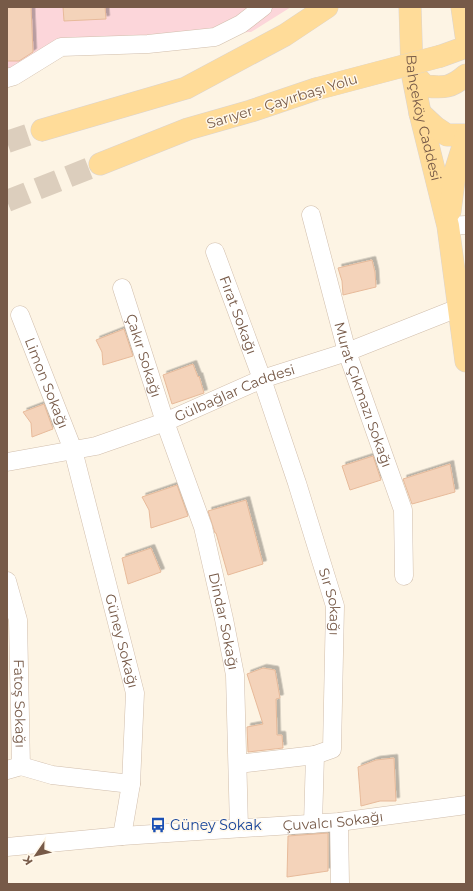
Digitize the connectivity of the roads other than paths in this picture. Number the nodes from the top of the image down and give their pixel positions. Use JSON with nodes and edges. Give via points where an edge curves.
{"nodes":[{"id":1,"x":263,"y":7,"type":"edge"},
{"id":2,"x":327,"y":7,"type":"edge"},
{"id":3,"x":410,"y":7,"type":"edge"},
{"id":4,"x":462,"y":7,"type":"edge"},
{"id":5,"x":466,"y":35,"type":"edge"},
{"id":6,"x":466,"y":47,"type":"edge"},
{"id":7,"x":412,"y":72,"type":"junction"},
{"id":8,"x":466,"y":75,"type":"edge"},
{"id":9,"x":7,"y":78,"type":"edge"},
{"id":10,"x":420,"y":113,"type":"junction"},
{"id":11,"x":42,"y":130,"type":"tunnel mouth"},
{"id":12,"x":466,"y":136,"type":"edge"},
{"id":13,"x":100,"y":164,"type":"tunnel mouth"},
{"id":14,"x":311,"y":215,"type":"dead end"},
{"id":15,"x":457,"y":226,"type":"edge"},
{"id":16,"x":215,"y":252,"type":"dead end"},
{"id":17,"x":122,"y":288,"type":"dead end"},
{"id":18,"x":458,"y":308,"type":"junction"},
{"id":19,"x":20,"y":315,"type":"dead end"},
{"id":20,"x":347,"y":352,"type":"junction"},
{"id":21,"x":466,"y":361,"type":"edge"},
{"id":22,"x":262,"y":379,"type":"junction"},
{"id":23,"x":165,"y":422,"type":"junction"},
{"id":24,"x":73,"y":450,"type":"junction"},
{"id":25,"x":7,"y":462,"type":"edge"},
{"id":26,"x":404,"y":576,"type":"dead end"},
{"id":27,"x":7,"y":581,"type":"edge"},
{"id":28,"x":315,"y":755,"type":"junction"},
{"id":29,"x":238,"y":764,"type":"junction"},
{"id":30,"x":14,"y":768,"type":"edge"},
{"id":31,"x":132,"y":784,"type":"junction"},
{"id":32,"x":466,"y":805,"type":"edge"},
{"id":33,"x":339,"y":822,"type":"junction"},
{"id":34,"x":313,"y":824,"type":"junction"},
{"id":35,"x":239,"y":828,"type":"junction"},
{"id":36,"x":122,"y":836,"type":"junction"},
{"id":37,"x":7,"y":848,"type":"edge"},
{"id":38,"x":340,"y":884,"type":"edge"}],
"edges":[{"from":1,"to":9,"type":"street","via":[[241,24],[215,37],[148,44],[61,47]]},
{"from":2,"to":11,"type":"main road","via":[[285,35],[186,88]]},
{"from":3,"to":7,"type":"main road","name":"Bahçeköy Caddesi"},
{"from":4,"to":5,"type":"main road"},
{"from":6,"to":13,"type":"main road","name":"Sarıyer - Çayırbaşı Yolu","bridge":true,"via":[[316,89],[188,129]]},
{"from":7,"to":8,"type":"main road","via":[[425,86],[444,88]]},
{"from":7,"to":10,"type":"main road","name":"Bahçeköy Caddesi"},
{"from":10,"to":12,"type":"main road","via":[[448,135]]},
{"from":10,"to":15,"type":"main road","name":"Bahçeköy Caddesi"},
{"from":12,"to":15,"type":"main road","name":"Bahçeköy Caddesi","via":[[454,172]]},
{"from":14,"to":20,"type":"street","name":"Murat Çıkmazı Sokağı"},
{"from":15,"to":18,"type":"main road","name":"Bahçeköy Caddesi"},
{"from":16,"to":22,"type":"street","name":"Fırat Sokağı"},
{"from":17,"to":23,"type":"street","name":"Çakır Sokağı"},
{"from":18,"to":20,"type":"street","name":"Gülbağlar Caddesi"},
{"from":18,"to":21,"type":"main road","name":"Bahçeköy Caddesi"},
{"from":19,"to":24,"type":"street","name":"Limon Sokağı"},
{"from":20,"to":22,"type":"street","name":"Gülbağlar Caddesi"},
{"from":20,"to":26,"type":"street","name":"Murat Çıkmazı Sokağı","via":[[403,510]]},
{"from":22,"to":23,"type":"street","name":"Gülbağlar Caddesi"},
{"from":22,"to":28,"type":"street","name":"Sır Sokağı","via":[[335,606],[332,749]]},
{"from":23,"to":24,"type":"street","name":"Gülbağlar Caddesi","via":[[96,446]]},
{"from":23,"to":29,"type":"street","name":"Dindar Sokağı","via":[[203,527],[224,619],[235,675]]},
{"from":24,"to":25,"type":"street","name":"Gülbağlar Caddesi"},
{"from":24,"to":31,"type":"street","name":"Güney Sokağı","via":[[135,693]]},
{"from":27,"to":30,"type":"street","name":"Fatoş Sokağı","via":[[18,620]]},
{"from":28,"to":29,"type":"street"},
{"from":28,"to":34,"type":"street"},
{"from":29,"to":35,"type":"street","name":"Dindar Sokağı"},
{"from":30,"to":31,"type":"street"},
{"from":31,"to":36,"type":"street","name":"Güney Sokağı"},
{"from":32,"to":33,"type":"street","name":"Çuvalcı Sokağı"},
{"from":33,"to":34,"type":"street","name":"Çuvalcı Sokağı"},
{"from":33,"to":38,"type":"street"},
{"from":34,"to":35,"type":"street","name":"Çuvalcı Sokağı"},
{"from":35,"to":36,"type":"street","name":"Çuvalcı Sokağı"},
{"from":36,"to":37,"type":"street","name":"Çuvalcı Sokağı"}]}
